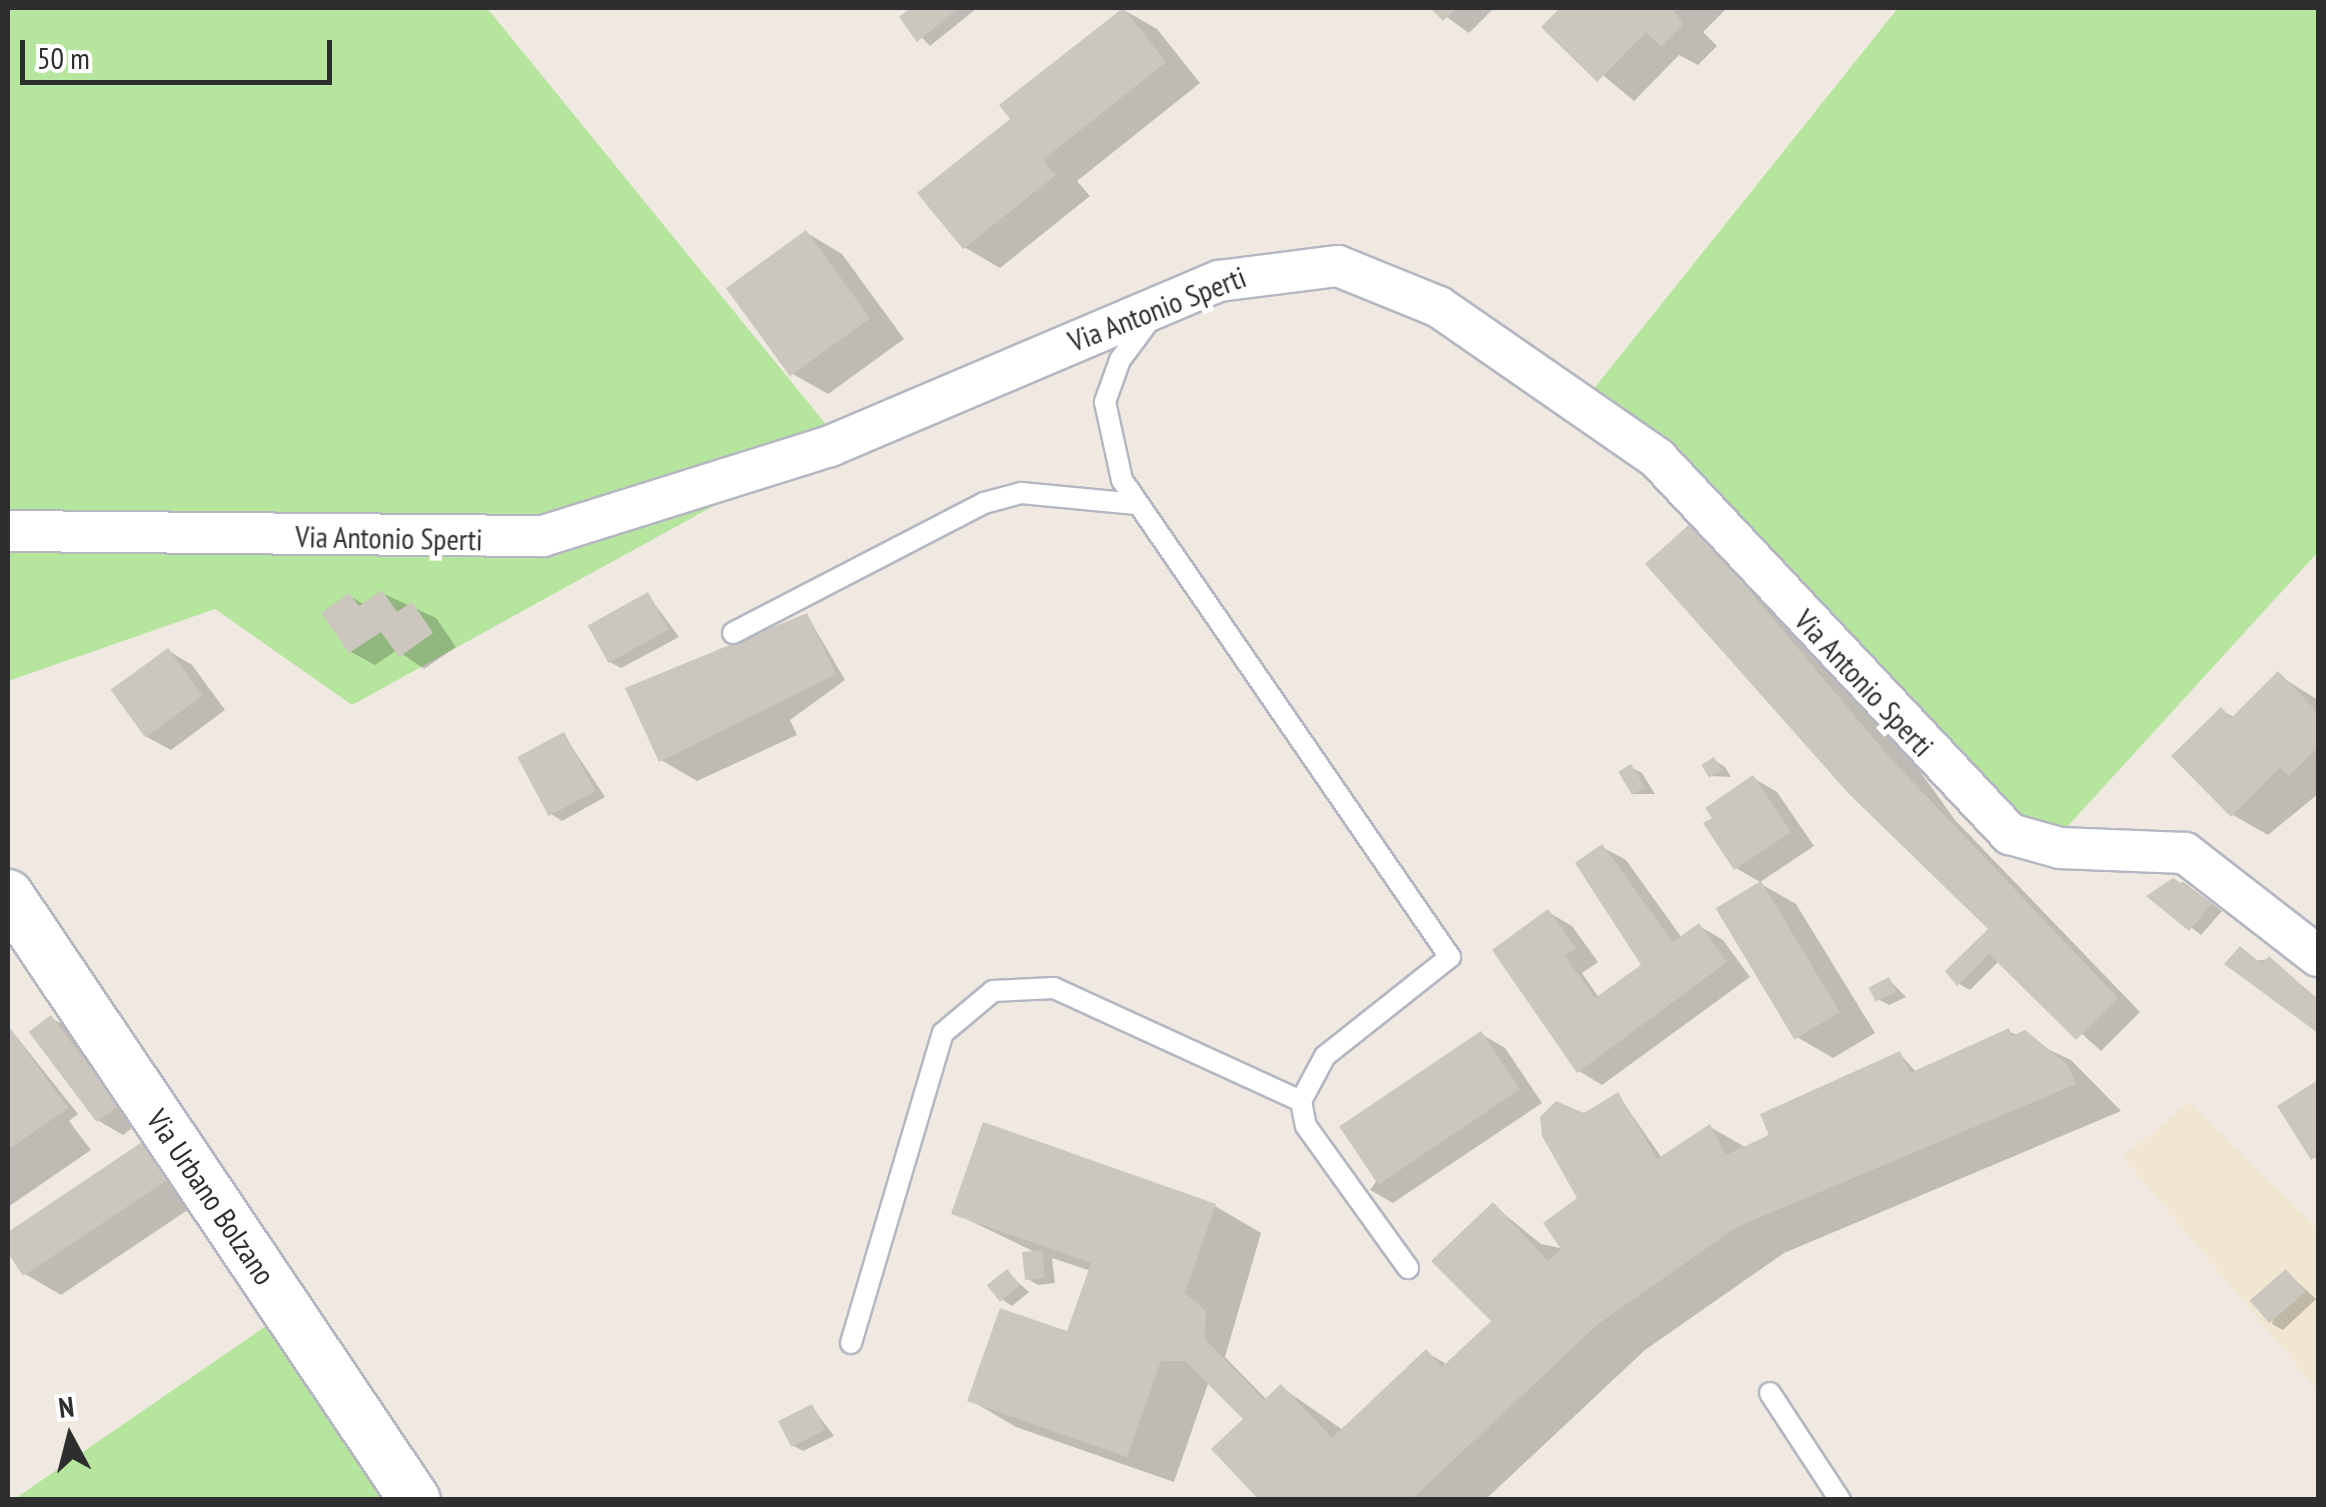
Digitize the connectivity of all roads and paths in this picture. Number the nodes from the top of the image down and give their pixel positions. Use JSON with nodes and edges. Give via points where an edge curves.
{"nodes":[{"id":1,"x":1165,"y":299,"type":"junction"},
{"id":2,"x":1136,"y":504,"type":"junction"},
{"id":3,"x":8,"y":531,"type":"edge"},
{"id":4,"x":733,"y":633,"type":"dead end"},
{"id":5,"x":8,"y":894,"type":"edge"},
{"id":6,"x":2317,"y":959,"type":"edge"},
{"id":7,"x":1300,"y":1101,"type":"junction"},
{"id":8,"x":1408,"y":1268,"type":"dead end"},
{"id":9,"x":851,"y":1343,"type":"dead end"},
{"id":10,"x":1770,"y":1394,"type":"dead end"},
{"id":11,"x":415,"y":1500,"type":"edge"},
{"id":12,"x":1840,"y":1500,"type":"edge"}],
"edges":[{"from":1,"to":2,"type":"lane","via":[[1120,360],[1105,402],[1109,451]]},
{"from":1,"to":3,"type":"street","name":"Via Antonio Sperti","via":[[830,446],[543,536]]},
{"from":1,"to":6,"type":"street","name":"Via Antonio Sperti","via":[[1300,264],[1369,274],[1439,307],[1657,458],[2010,834],[2060,848],[2184,853]]},
{"from":2,"to":4,"type":"lane","via":[[1021,494],[984,503]]},
{"from":2,"to":7,"type":"lane","via":[[1450,957],[1325,1056]]},
{"from":5,"to":11,"type":"street","name":"Via Urbano Bolzano"},
{"from":7,"to":8,"type":"lane","via":[[1306,1126]]},
{"from":7,"to":9,"type":"lane","via":[[1054,988],[992,991],[943,1033]]},
{"from":10,"to":12,"type":"lane"}]}
